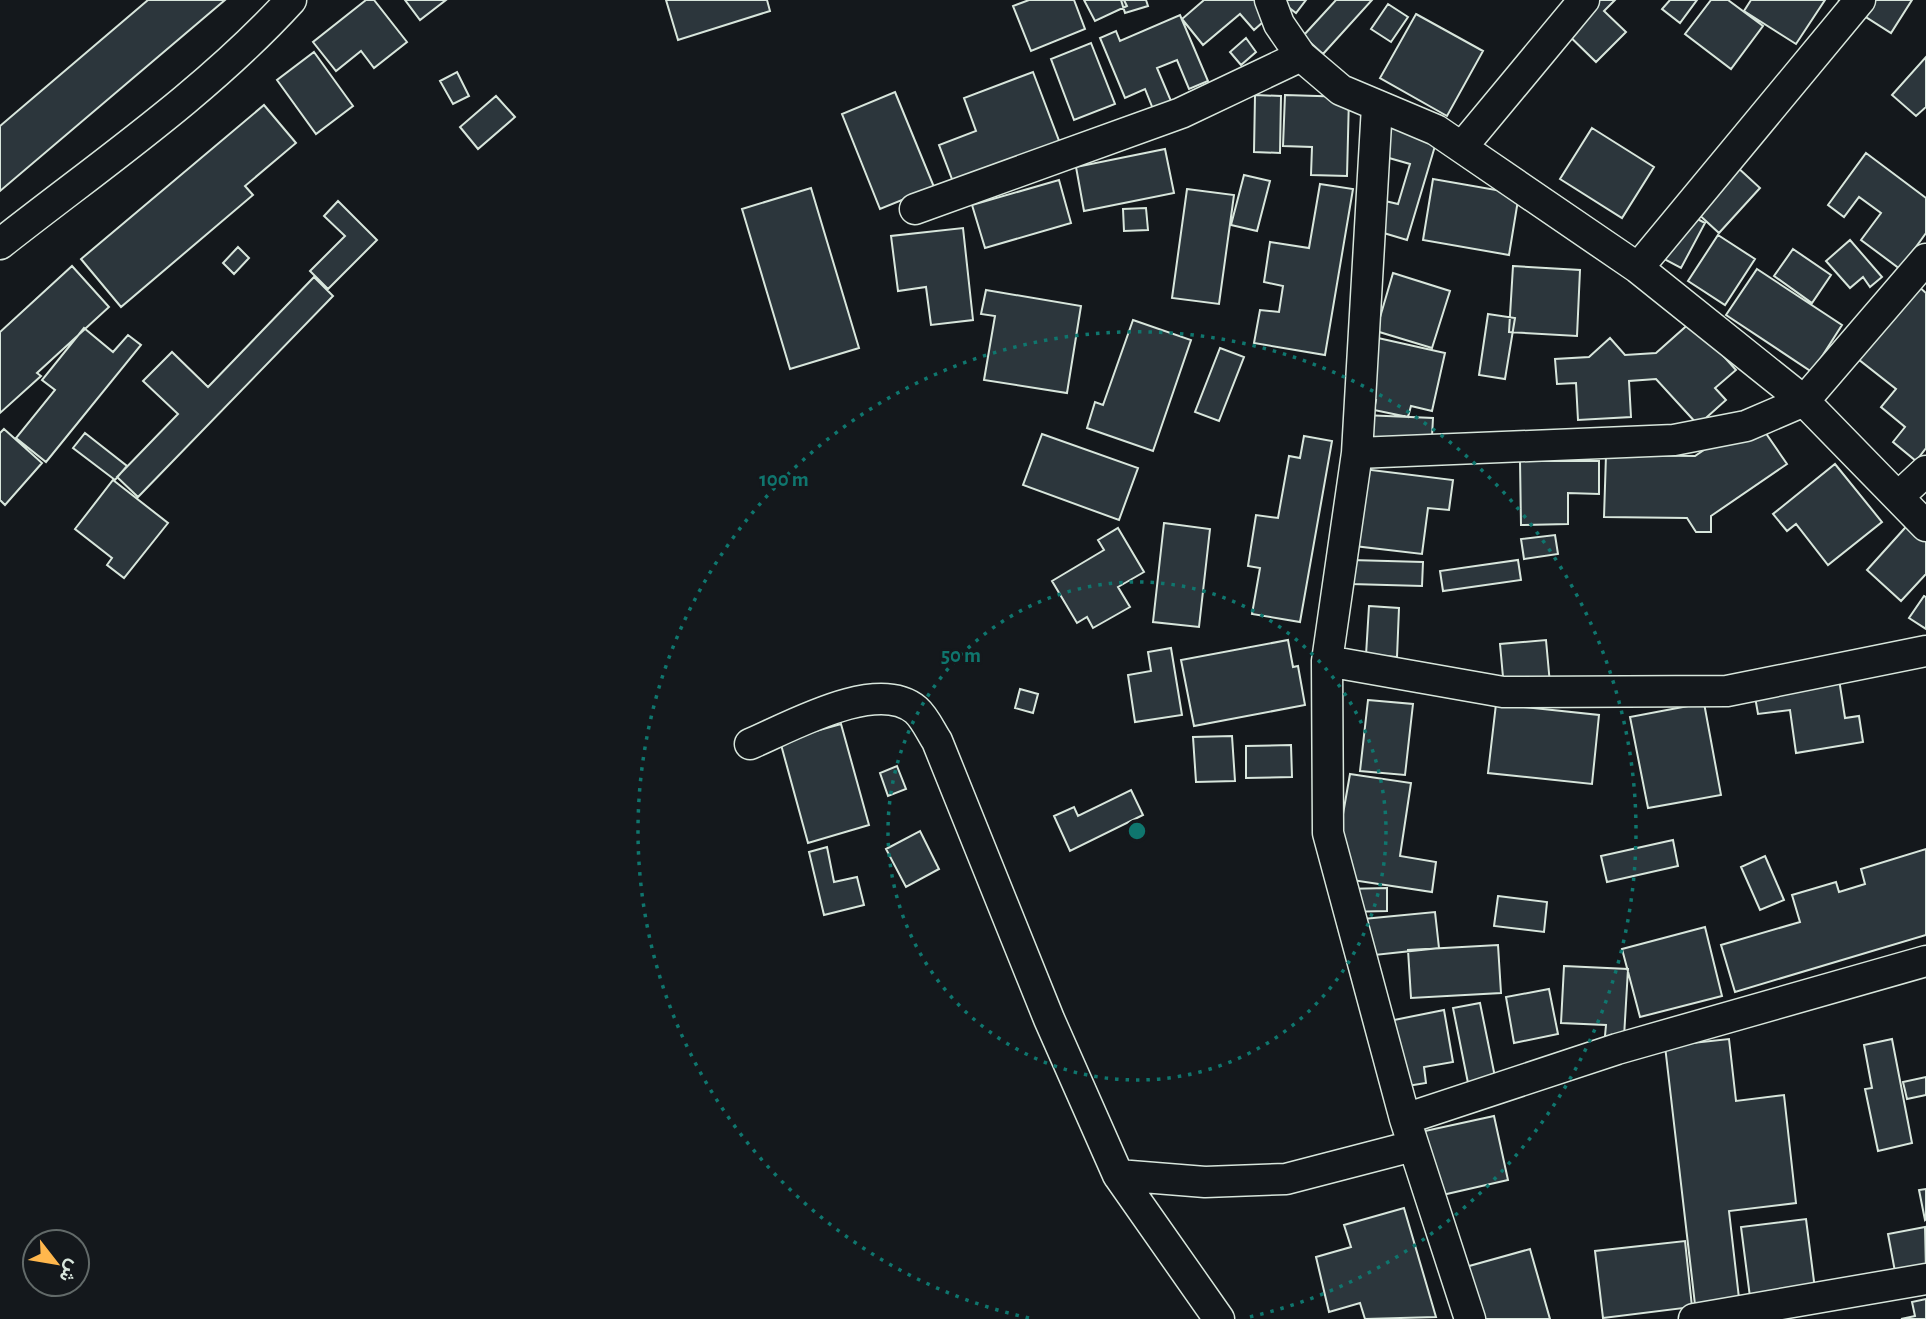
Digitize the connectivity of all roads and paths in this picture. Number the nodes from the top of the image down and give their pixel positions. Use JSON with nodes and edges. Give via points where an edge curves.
{"nodes":[{"id":1,"x":291,"y":0,"type":"edge"},
{"id":2,"x":1269,"y":0,"type":"edge"},
{"id":3,"x":1584,"y":0,"type":"edge"},
{"id":4,"x":1860,"y":0,"type":"edge"},
{"id":5,"x":1301,"y":56,"type":"junction"},
{"id":6,"x":1377,"y":106,"type":"junction"},
{"id":7,"x":1462,"y":147,"type":"junction"},
{"id":8,"x":915,"y":209,"type":"dead end"},
{"id":9,"x":0,"y":244,"type":"edge"},
{"id":10,"x":1926,"y":259,"type":"edge"},
{"id":11,"x":1638,"y":268,"type":"junction"},
{"id":12,"x":1804,"y":401,"type":"junction"},
{"id":13,"x":1357,"y":453,"type":"junction"},
{"id":14,"x":1926,"y":471,"type":"edge"},
{"id":15,"x":1898,"y":497,"type":"junction"},
{"id":16,"x":1926,"y":526,"type":"edge"},
{"id":17,"x":1926,"y":651,"type":"edge"},
{"id":18,"x":1327,"y":661,"type":"junction"},
{"id":19,"x":750,"y":744,"type":"dead end"},
{"id":20,"x":1926,"y":961,"type":"edge"},
{"id":21,"x":1409,"y":1132,"type":"junction"},
{"id":22,"x":1118,"y":1175,"type":"junction"},
{"id":23,"x":1926,"y":1279,"type":"edge"},
{"id":24,"x":1219,"y":1319,"type":"edge"},
{"id":25,"x":1470,"y":1319,"type":"edge"},
{"id":26,"x":1694,"y":1319,"type":"edge"}],
"edges":[{"from":1,"to":9,"type":"street","via":[[263,31],[180,103]]},
{"from":2,"to":5,"type":"street"},
{"from":3,"to":7,"type":"street"},
{"from":4,"to":11,"type":"street"},
{"from":5,"to":6,"type":"street","via":[[1341,90]]},
{"from":5,"to":8,"type":"street","via":[[1181,113]]},
{"from":6,"to":7,"type":"street","via":[[1436,130]]},
{"from":6,"to":13,"type":"street"},
{"from":7,"to":11,"type":"street"},
{"from":10,"to":12,"type":"street"},
{"from":11,"to":12,"type":"street"},
{"from":12,"to":13,"type":"street","via":[[1746,426],[1674,440]]},
{"from":12,"to":15,"type":"street"},
{"from":13,"to":18,"type":"street"},
{"from":14,"to":15,"type":"street"},
{"from":15,"to":16,"type":"street"},
{"from":17,"to":18,"type":"street","via":[[1727,691],[1503,692]]},
{"from":18,"to":21,"type":"street","via":[[1328,833]]},
{"from":19,"to":22,"type":"street","via":[[854,701],[899,700],[918,711],[937,741],[1049,1019]]},
{"from":20,"to":21,"type":"street","via":[[1617,1049]]},
{"from":21,"to":22,"type":"street","via":[[1286,1180],[1205,1182]]},
{"from":21,"to":25,"type":"street"},
{"from":22,"to":24,"type":"street"},
{"from":23,"to":26,"type":"street"}]}
